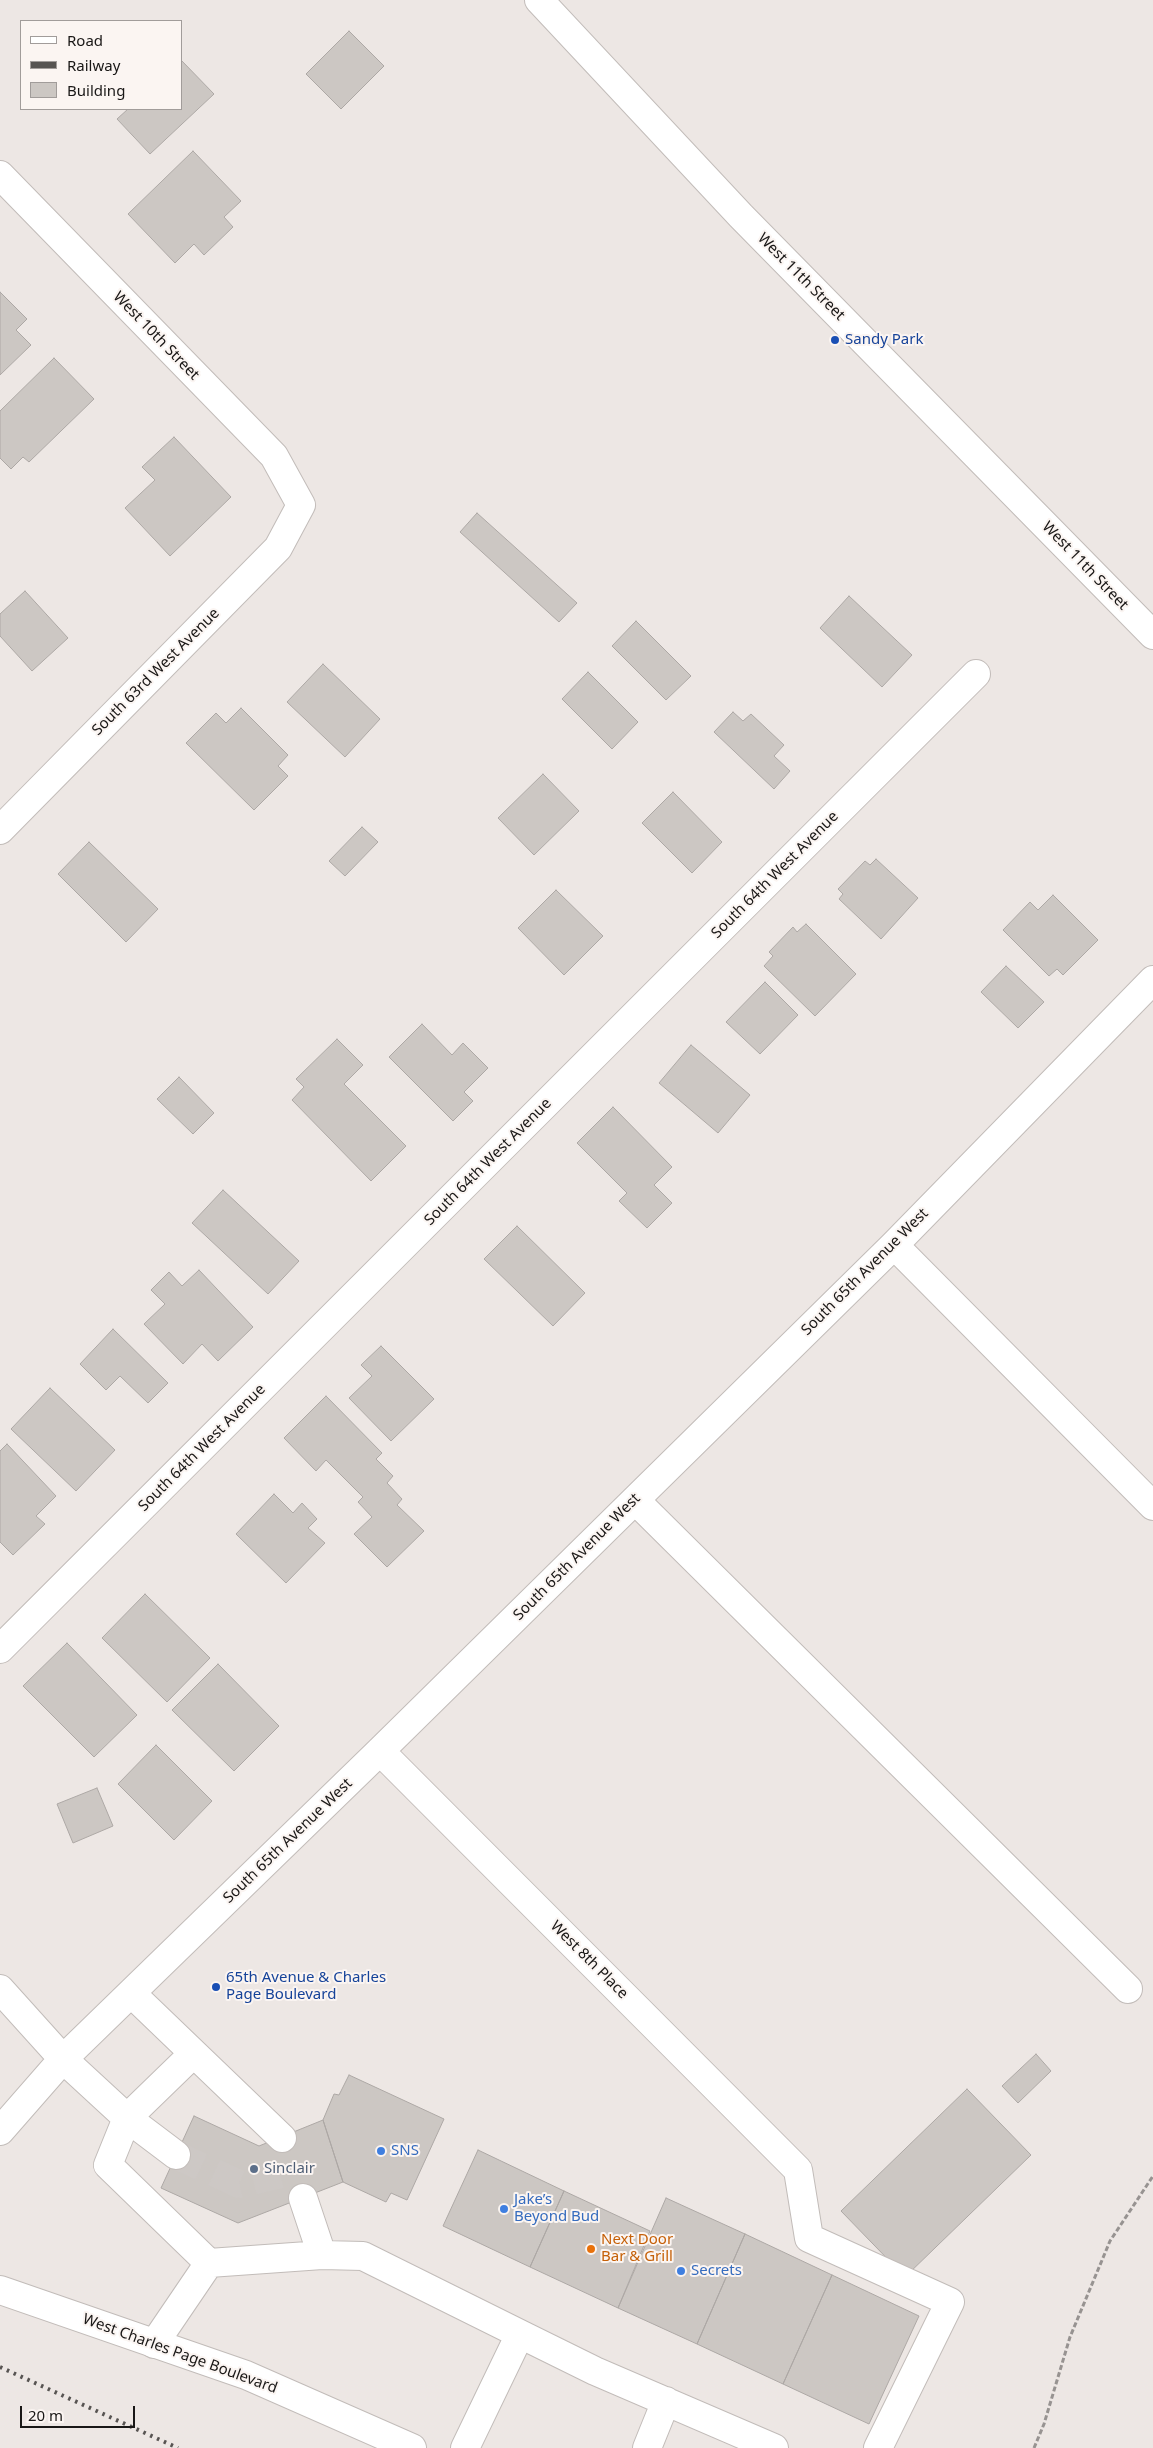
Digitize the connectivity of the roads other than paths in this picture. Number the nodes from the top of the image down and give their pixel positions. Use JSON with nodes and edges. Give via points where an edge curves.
{"nodes":[{"id":1,"x":539,"y":0,"type":"edge"},
{"id":2,"x":0,"y":175,"type":"edge"},
{"id":3,"x":301,"y":505,"type":"joint"},
{"id":4,"x":1153,"y":635,"type":"edge"},
{"id":5,"x":976,"y":674,"type":"dead end"},
{"id":6,"x":0,"y":830,"type":"edge"},
{"id":7,"x":1151,"y":988,"type":"edge"},
{"id":8,"x":894,"y":1245,"type":"junction"},
{"id":9,"x":635,"y":1500,"type":"junction"},
{"id":10,"x":1153,"y":1506,"type":"edge"},
{"id":11,"x":0,"y":1649,"type":"edge"},
{"id":12,"x":380,"y":1751,"type":"junction"},
{"id":13,"x":0,"y":1989,"type":"edge"},
{"id":14,"x":1128,"y":1989,"type":"dead end"},
{"id":15,"x":131,"y":1993,"type":"junction"},
{"id":16,"x":194,"y":2054,"type":"junction"},
{"id":17,"x":63,"y":2059,"type":"junction"},
{"id":18,"x":126,"y":2118,"type":"junction"},
{"id":19,"x":0,"y":2131,"type":"edge"},
{"id":20,"x":282,"y":2138,"type":"dead end"},
{"id":21,"x":176,"y":2155,"type":"tunnel mouth"},
{"id":22,"x":303,"y":2198,"type":"dead end"},
{"id":23,"x":322,"y":2255,"type":"junction"},
{"id":24,"x":209,"y":2263,"type":"junction"},
{"id":25,"x":0,"y":2290,"type":"edge"},
{"id":26,"x":520,"y":2334,"type":"junction"},
{"id":27,"x":154,"y":2344,"type":"junction"},
{"id":28,"x":666,"y":2401,"type":"junction"},
{"id":29,"x":412,"y":2448,"type":"edge"},
{"id":30,"x":465,"y":2448,"type":"edge"},
{"id":31,"x":647,"y":2448,"type":"edge"},
{"id":32,"x":774,"y":2448,"type":"edge"},
{"id":33,"x":878,"y":2448,"type":"edge"}],
"edges":[{"from":1,"to":4,"type":"street","name":"West 11th Street","via":[[748,223]]},
{"from":2,"to":3,"type":"street","name":"West 10th Street","via":[[274,456]]},
{"from":3,"to":6,"type":"street","name":"South 63rd West Avenue","via":[[278,548]]},
{"from":5,"to":11,"type":"street","name":"South 64th West Avenue"},
{"from":7,"to":8,"type":"street","name":"South 65th Avenue West"},
{"from":8,"to":9,"type":"street","name":"South 65th Avenue West"},
{"from":8,"to":10,"type":"street"},
{"from":9,"to":12,"type":"street","name":"South 65th Avenue West"},
{"from":9,"to":14,"type":"street"},
{"from":12,"to":15,"type":"street","name":"South 65th Avenue West"},
{"from":12,"to":33,"type":"street","name":"West 8th Place","via":[[798,2170],[809,2238],[950,2302]]},
{"from":13,"to":17,"type":"street"},
{"from":15,"to":16,"type":"street"},
{"from":15,"to":17,"type":"street","name":"South 65th Avenue West"},
{"from":16,"to":18,"type":"street"},
{"from":16,"to":20,"type":"street"},
{"from":17,"to":18,"type":"street"},
{"from":17,"to":19,"type":"street","name":"South 65th Avenue West"},
{"from":18,"to":21,"type":"street"},
{"from":18,"to":24,"type":"street","via":[[108,2165]]},
{"from":22,"to":23,"type":"street"},
{"from":23,"to":24,"type":"street"},
{"from":23,"to":26,"type":"street","via":[[363,2256]]},
{"from":24,"to":27,"type":"street"},
{"from":25,"to":27,"type":"street","name":"West Charles Page Boulevard"},
{"from":26,"to":28,"type":"street"},
{"from":26,"to":30,"type":"street"},
{"from":27,"to":29,"type":"street","name":"West Charles Page Boulevard","via":[[246,2375]]},
{"from":28,"to":31,"type":"street"},
{"from":28,"to":32,"type":"street"}]}
